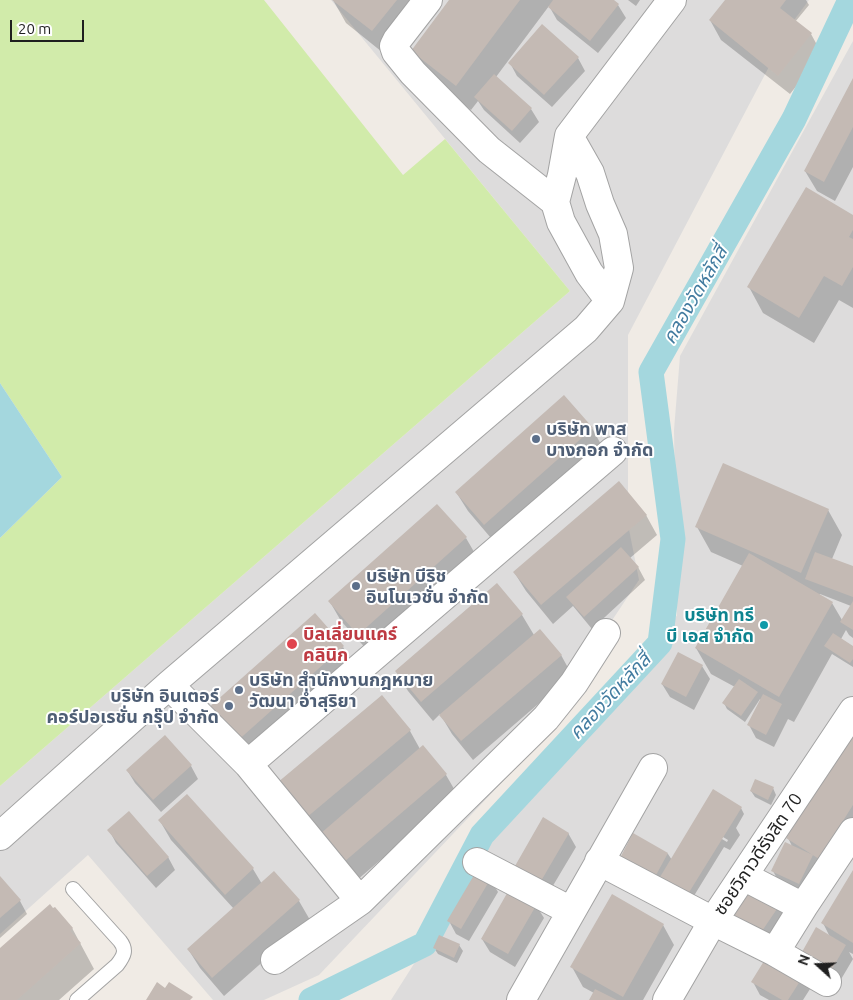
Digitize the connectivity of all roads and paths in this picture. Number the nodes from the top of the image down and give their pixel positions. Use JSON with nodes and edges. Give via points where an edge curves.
{"nodes":[{"id":1,"x":428,"y":0,"type":"edge"},
{"id":2,"x":672,"y":0,"type":"edge"},
{"id":3,"x":569,"y":136,"type":"junction"},
{"id":4,"x":555,"y":202,"type":"junction"},
{"id":5,"x":610,"y":301,"type":"junction"},
{"id":6,"x":613,"y":451,"type":"dead end"},
{"id":7,"x":606,"y":633,"type":"dead end"},
{"id":8,"x":169,"y":685,"type":"junction"},
{"id":9,"x":853,"y":711,"type":"edge"},
{"id":10,"x":248,"y":764,"type":"junction"},
{"id":11,"x":653,"y":768,"type":"dead end"},
{"id":12,"x":853,"y":832,"type":"edge"},
{"id":13,"x":0,"y":836,"type":"edge"},
{"id":14,"x":599,"y":861,"type":"junction"},
{"id":15,"x":477,"y":862,"type":"dead end"},
{"id":16,"x":743,"y":876,"type":"junction"},
{"id":17,"x":73,"y":889,"type":"dead end"},
{"id":18,"x":360,"y":901,"type":"junction"},
{"id":19,"x":803,"y":907,"type":"junction"},
{"id":20,"x":571,"y":911,"type":"junction"},
{"id":21,"x":713,"y":921,"type":"junction"},
{"id":22,"x":775,"y":952,"type":"junction"},
{"id":23,"x":275,"y":960,"type":"dead end"},
{"id":24,"x":827,"y":982,"type":"dead end"},
{"id":25,"x":77,"y":1000,"type":"edge"},
{"id":26,"x":521,"y":1000,"type":"edge"},
{"id":27,"x":667,"y":1000,"type":"edge"}],
"edges":[{"from":1,"to":4,"type":"street","via":[[397,40],[396,52],[489,150]]},
{"from":2,"to":3,"type":"street"},
{"from":3,"to":4,"type":"street"},
{"from":3,"to":5,"type":"street","via":[[590,173],[613,234],[619,268]]},
{"from":4,"to":5,"type":"street","via":[[561,222],[589,273]]},
{"from":5,"to":8,"type":"street","via":[[586,329]]},
{"from":6,"to":10,"type":"street"},
{"from":7,"to":18,"type":"street","via":[[574,683],[546,718]]},
{"from":8,"to":10,"type":"street"},
{"from":8,"to":13,"type":"street"},
{"from":9,"to":16,"type":"street","name":"ซอยวิภาวดีรังสิต 70"},
{"from":10,"to":18,"type":"street"},
{"from":11,"to":14,"type":"street"},
{"from":12,"to":19,"type":"street"},
{"from":14,"to":20,"type":"street"},
{"from":14,"to":21,"type":"street"},
{"from":15,"to":20,"type":"street"},
{"from":16,"to":19,"type":"street"},
{"from":16,"to":21,"type":"street","name":"ซอยวิภาวดีรังสิต 70"},
{"from":17,"to":25,"type":"lane","via":[[120,941],[125,951],[117,965]]},
{"from":18,"to":23,"type":"street"},
{"from":19,"to":22,"type":"street"},
{"from":20,"to":26,"type":"street"},
{"from":21,"to":22,"type":"street"},
{"from":21,"to":27,"type":"street","name":"ซอยวิภาวดีรังสิต 70"},
{"from":22,"to":24,"type":"street"}]}
